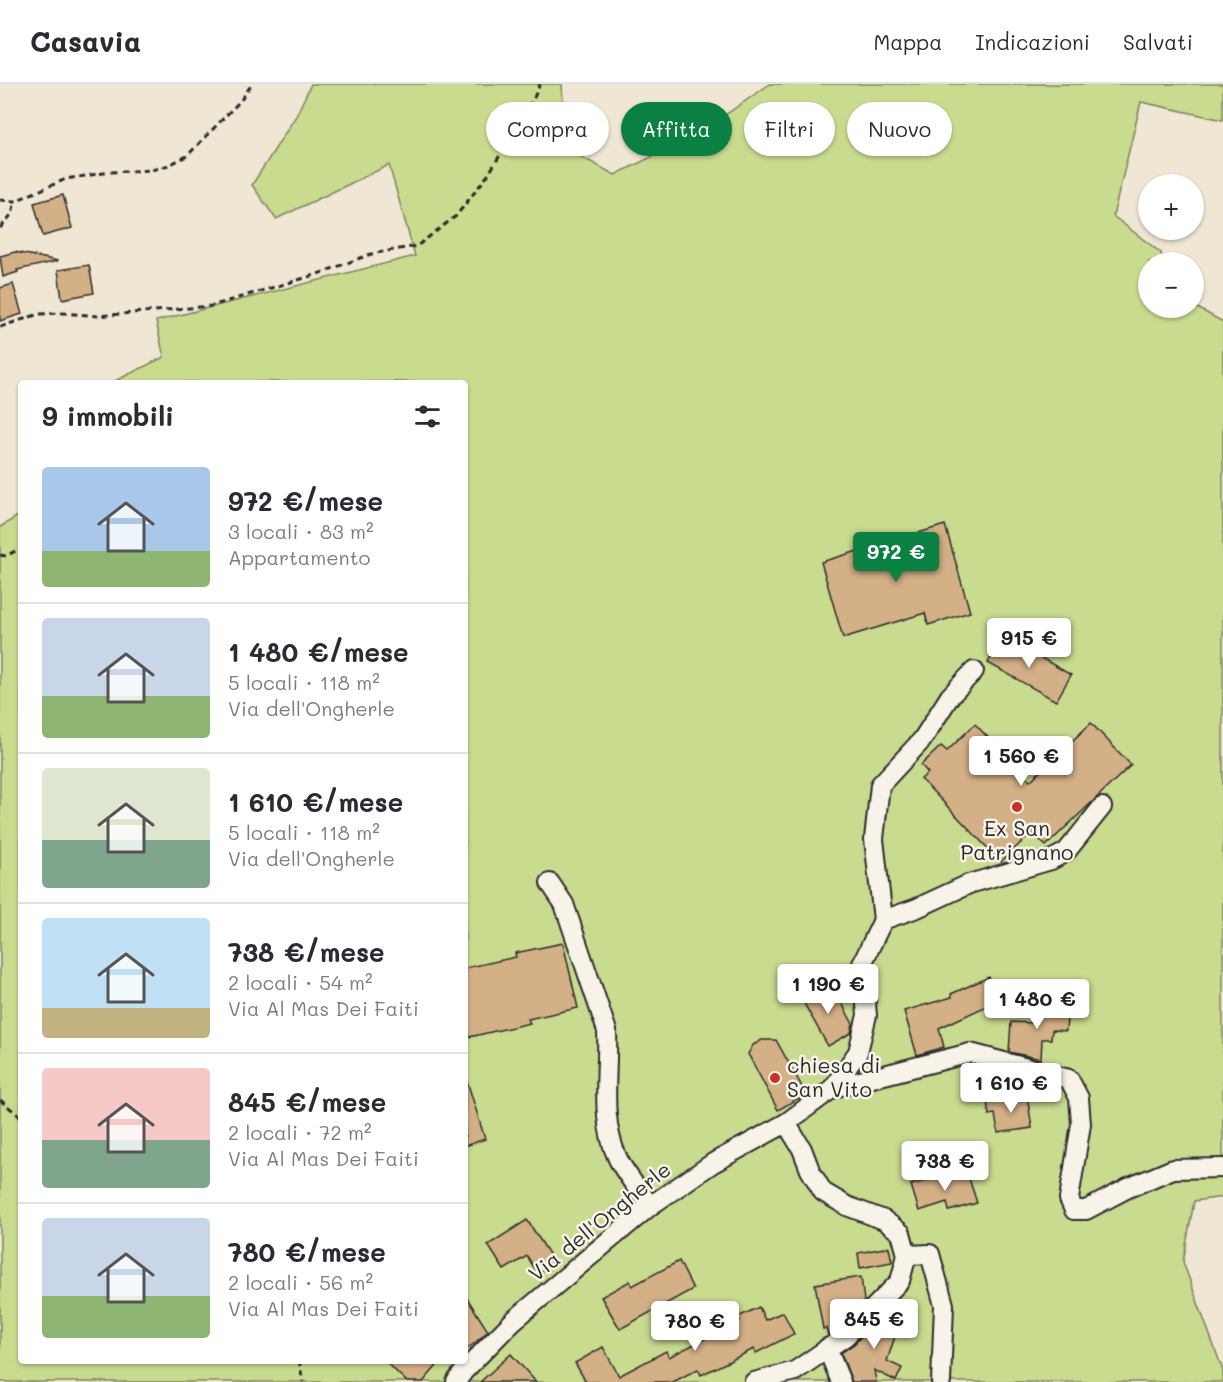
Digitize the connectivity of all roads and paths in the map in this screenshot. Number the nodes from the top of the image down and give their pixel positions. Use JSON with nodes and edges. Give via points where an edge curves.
{"nodes":[{"id":1,"x":252,"y":84,"type":"edge"},
{"id":2,"x":540,"y":84,"type":"edge"},
{"id":3,"x":0,"y":200,"type":"edge"},
{"id":4,"x":15,"y":201,"type":"junction"},
{"id":5,"x":0,"y":228,"type":"edge"},
{"id":6,"x":0,"y":327,"type":"edge"},
{"id":7,"x":18,"y":550,"type":"edge"},
{"id":8,"x":0,"y":555,"type":"edge"},
{"id":9,"x":974,"y":671,"type":"dead end"},
{"id":10,"x":1102,"y":807,"type":"dead end"},
{"id":11,"x":550,"y":884,"type":"dead end"},
{"id":12,"x":883,"y":920,"type":"junction"},
{"id":13,"x":833,"y":1088,"type":"junction"},
{"id":14,"x":0,"y":1100,"type":"edge"},
{"id":15,"x":18,"y":1115,"type":"edge"},
{"id":16,"x":786,"y":1123,"type":"junction"},
{"id":17,"x":1223,"y":1168,"type":"edge"},
{"id":18,"x":650,"y":1206,"type":"junction"},
{"id":19,"x":907,"y":1255,"type":"junction"},
{"id":20,"x":827,"y":1348,"type":"junction"},
{"id":21,"x":300,"y":1364,"type":"edge"},
{"id":22,"x":303,"y":1382,"type":"edge"},
{"id":23,"x":456,"y":1382,"type":"edge"},
{"id":24,"x":754,"y":1382,"type":"edge"},
{"id":25,"x":841,"y":1382,"type":"edge"},
{"id":26,"x":941,"y":1382,"type":"edge"}],
"edges":[{"from":1,"to":4,"type":"path","via":[[187,156],[169,165],[66,178]]},
{"from":2,"to":6,"type":"path","via":[[488,175],[456,216],[417,246],[370,254],[211,306],[98,316],[39,314]]},
{"from":3,"to":4,"type":"path"},
{"from":4,"to":5,"type":"path","via":[[12,214]]},
{"from":7,"to":8,"type":"path"},
{"from":9,"to":12,"type":"street","via":[[950,696],[922,740],[880,785],[874,839]]},
{"from":10,"to":12,"type":"street","via":[[1066,852],[1051,860],[969,884]]},
{"from":11,"to":18,"type":"street","via":[[564,904],[607,1031],[608,1127],[618,1160]]},
{"from":12,"to":13,"type":"street","via":[[862,964],[867,1016],[858,1052]]},
{"from":13,"to":16,"type":"street","name":"Via dell'Ongherle"},
{"from":13,"to":17,"type":"street","name":"Via dell'Ongherle","via":[[970,1053],[1069,1079],[1079,1098],[1081,1124],[1070,1199],[1074,1210],[1086,1210],[1173,1169]]},
{"from":14,"to":15,"type":"path"},
{"from":16,"to":18,"type":"street","name":"Via dell'Ongherle","via":[[713,1163]]},
{"from":16,"to":19,"type":"street","via":[[823,1192],[884,1220],[901,1233]]},
{"from":18,"to":23,"type":"street","name":"Via dell'Ongherle","via":[[513,1321]]},
{"from":19,"to":20,"type":"street","via":[[900,1281],[846,1336]]},
{"from":19,"to":26,"type":"street","via":[[930,1254],[944,1305]]},
{"from":20,"to":24,"type":"street","via":[[795,1371]]},
{"from":20,"to":25,"type":"street"},
{"from":21,"to":22,"type":"path"}]}
